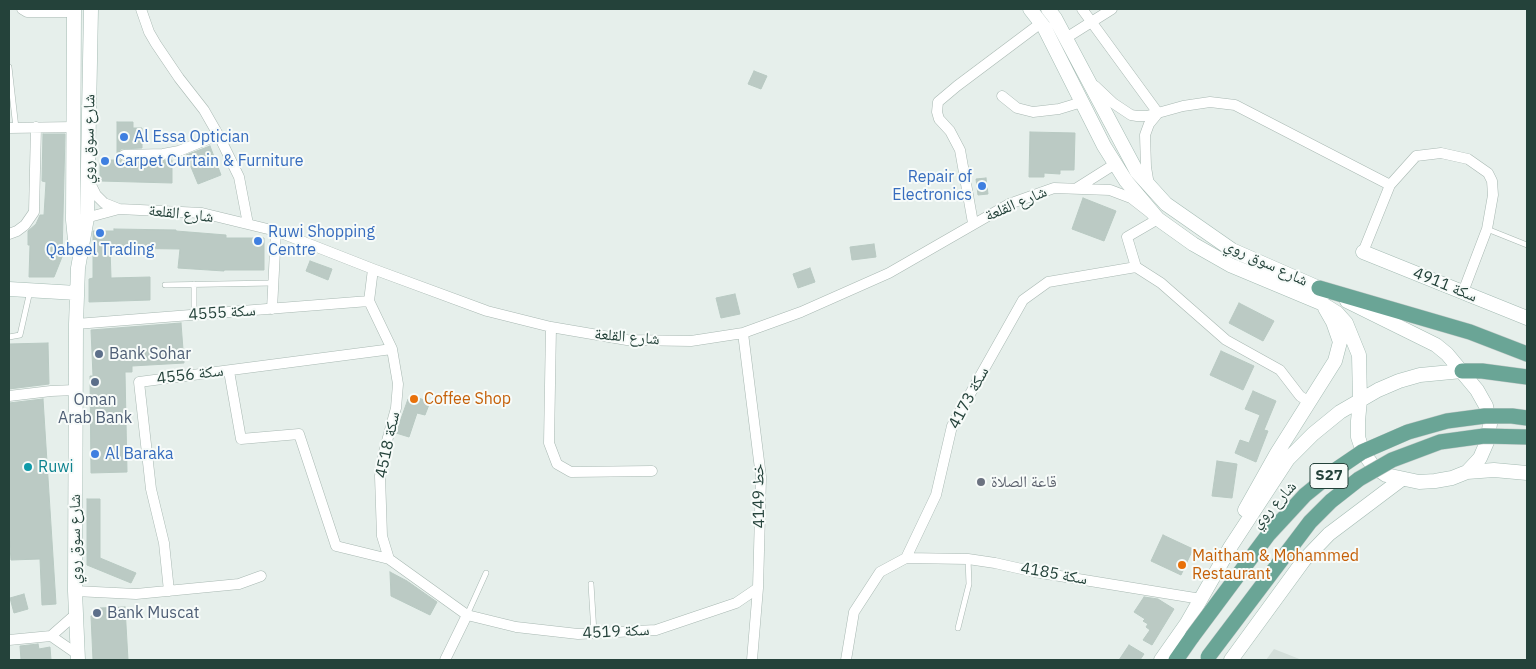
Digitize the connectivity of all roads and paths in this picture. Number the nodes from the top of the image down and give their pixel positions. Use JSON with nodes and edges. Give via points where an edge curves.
{"nodes":[{"id":1,"x":22,"y":9,"type":"edge"},
{"id":2,"x":91,"y":9,"type":"edge"},
{"id":3,"x":141,"y":9,"type":"edge"},
{"id":4,"x":1030,"y":9,"type":"edge"},
{"id":5,"x":1048,"y":9,"type":"edge"},
{"id":6,"x":1082,"y":9,"type":"edge"},
{"id":7,"x":1112,"y":9,"type":"edge"},
{"id":8,"x":74,"y":10,"type":"edge"},
{"id":9,"x":1092,"y":22,"type":"junction"},
{"id":10,"x":1041,"y":23,"type":"junction"},
{"id":11,"x":1066,"y":38,"type":"junction"},
{"id":12,"x":9,"y":67,"type":"edge"},
{"id":13,"x":1088,"y":80,"type":"junction"},
{"id":14,"x":1002,"y":96,"type":"dead end"},
{"id":15,"x":1082,"y":102,"type":"junction"},
{"id":16,"x":1158,"y":113,"type":"junction"},
{"id":17,"x":36,"y":127,"type":"junction"},
{"id":18,"x":74,"y":127,"type":"junction"},
{"id":19,"x":12,"y":128,"type":"edge"},
{"id":20,"x":218,"y":135,"type":"junction"},
{"id":21,"x":124,"y":155,"type":"dead end"},
{"id":22,"x":1115,"y":164,"type":"junction"},
{"id":23,"x":88,"y":181,"type":"junction"},
{"id":24,"x":1149,"y":185,"type":"junction"},
{"id":25,"x":1390,"y":185,"type":"junction"},
{"id":26,"x":1077,"y":188,"type":"junction"},
{"id":27,"x":119,"y":208,"type":"junction"},
{"id":28,"x":80,"y":219,"type":"junction"},
{"id":29,"x":1158,"y":219,"type":"junction"},
{"id":30,"x":972,"y":223,"type":"junction"},
{"id":31,"x":248,"y":224,"type":"junction"},
{"id":32,"x":1487,"y":229,"type":"junction"},
{"id":33,"x":276,"y":231,"type":"junction"},
{"id":34,"x":9,"y":234,"type":"edge"},
{"id":35,"x":1527,"y":245,"type":"edge"},
{"id":36,"x":1363,"y":252,"type":"joint"},
{"id":37,"x":1136,"y":267,"type":"junction"},
{"id":38,"x":373,"y":269,"type":"junction"},
{"id":39,"x":78,"y":273,"type":"junction"},
{"id":40,"x":272,"y":282,"type":"junction"},
{"id":41,"x":194,"y":284,"type":"junction"},
{"id":42,"x":165,"y":285,"type":"dead end"},
{"id":43,"x":9,"y":289,"type":"edge"},
{"id":44,"x":30,"y":290,"type":"junction"},
{"id":45,"x":57,"y":292,"type":"junction"},
{"id":46,"x":1463,"y":292,"type":"junction"},
{"id":47,"x":77,"y":293,"type":"junction"},
{"id":48,"x":1320,"y":295,"type":"junction"},
{"id":49,"x":369,"y":301,"type":"junction"},
{"id":50,"x":272,"y":309,"type":"junction"},
{"id":51,"x":194,"y":315,"type":"junction"},
{"id":52,"x":76,"y":317,"type":"junction"},
{"id":53,"x":1527,"y":318,"type":"edge"},
{"id":54,"x":552,"y":327,"type":"junction"},
{"id":55,"x":743,"y":333,"type":"junction"},
{"id":56,"x":9,"y":337,"type":"edge"},
{"id":57,"x":392,"y":349,"type":"junction"},
{"id":58,"x":1527,"y":354,"type":"edge"},
{"id":59,"x":229,"y":371,"type":"junction"},
{"id":60,"x":1462,"y":371,"type":"junction"},
{"id":61,"x":1527,"y":377,"type":"edge"},
{"id":62,"x":75,"y":390,"type":"junction"},
{"id":63,"x":9,"y":396,"type":"edge"},
{"id":64,"x":1360,"y":400,"type":"junction"},
{"id":65,"x":1309,"y":402,"type":"junction"},
{"id":66,"x":1527,"y":418,"type":"edge"},
{"id":67,"x":1527,"y":437,"type":"edge"},
{"id":68,"x":652,"y":471,"type":"dead end"},
{"id":69,"x":1467,"y":472,"type":"junction"},
{"id":70,"x":1527,"y":473,"type":"edge"},
{"id":71,"x":1402,"y":479,"type":"junction"},
{"id":72,"x":1231,"y":546,"type":"junction"},
{"id":73,"x":906,"y":558,"type":"junction"},
{"id":74,"x":389,"y":559,"type":"junction"},
{"id":75,"x":968,"y":559,"type":"junction"},
{"id":76,"x":486,"y":573,"type":"dead end"},
{"id":77,"x":261,"y":576,"type":"dead end"},
{"id":78,"x":591,"y":584,"type":"dead end"},
{"id":79,"x":758,"y":588,"type":"junction"},
{"id":80,"x":75,"y":591,"type":"junction"},
{"id":81,"x":168,"y":591,"type":"junction"},
{"id":82,"x":1201,"y":599,"type":"junction"},
{"id":83,"x":76,"y":614,"type":"junction"},
{"id":84,"x":467,"y":615,"type":"junction"},
{"id":85,"x":958,"y":628,"type":"dead end"},
{"id":86,"x":594,"y":633,"type":"junction"},
{"id":87,"x":51,"y":636,"type":"junction"},
{"id":88,"x":9,"y":640,"type":"edge"},
{"id":89,"x":78,"y":657,"type":"edge"},
{"id":90,"x":1207,"y":659,"type":"edge"},
{"id":91,"x":445,"y":660,"type":"edge"},
{"id":92,"x":752,"y":660,"type":"edge"},
{"id":93,"x":846,"y":660,"type":"edge"},
{"id":94,"x":1161,"y":660,"type":"edge"},
{"id":95,"x":1176,"y":660,"type":"edge"},
{"id":96,"x":1231,"y":660,"type":"edge"}],
"edges":[{"from":1,"to":8,"type":"street","via":[[28,12]]},
{"from":2,"to":23,"type":"main road","name":"شارع سوق روي"},
{"from":3,"to":20,"type":"street","via":[[153,38]]},
{"from":4,"to":10,"type":"main road","name":"شارع سوق روي"},
{"from":5,"to":11,"type":"main road","name":"شارع سوق روي"},
{"from":6,"to":9,"type":"street"},
{"from":7,"to":9,"type":"street"},
{"from":8,"to":18,"type":"main road","name":"شارع سوق روي"},
{"from":9,"to":11,"type":"street"},
{"from":9,"to":16,"type":"street"},
{"from":10,"to":15,"type":"main road","name":"شارع سوق روي"},
{"from":10,"to":30,"type":"street","via":[[938,102],[939,120],[950,131],[960,150]]},
{"from":11,"to":13,"type":"main road","name":"شارع سوق روي"},
{"from":12,"to":19,"type":"lane"},
{"from":13,"to":16,"type":"street","via":[[1131,115]]},
{"from":13,"to":24,"type":"main road","name":"شارع سوق روي","via":[[1137,172]]},
{"from":14,"to":15,"type":"street","via":[[1017,108],[1033,112]]},
{"from":15,"to":22,"type":"main road","name":"شارع سوق روي"},
{"from":16,"to":24,"type":"street","via":[[1145,135]]},
{"from":16,"to":25,"type":"street","via":[[1210,102],[1235,105]]},
{"from":17,"to":18,"type":"street"},
{"from":17,"to":19,"type":"street"},
{"from":17,"to":34,"type":"street","via":[[34,212],[25,225]]},
{"from":18,"to":28,"type":"main road","name":"شارع سوق روي"},
{"from":20,"to":21,"type":"street","via":[[180,151]]},
{"from":20,"to":31,"type":"street","via":[[239,177]]},
{"from":22,"to":26,"type":"street"},
{"from":22,"to":29,"type":"main road","name":"شارع سوق روي"},
{"from":23,"to":27,"type":"street","via":[[104,202]]},
{"from":23,"to":28,"type":"main road","name":"شارع سوق روي"},
{"from":24,"to":48,"type":"main road","name":"شارع سوق روي","via":[[1166,204],[1232,250]]},
{"from":25,"to":32,"type":"street","via":[[1416,156],[1441,153],[1468,159],[1488,173],[1492,181]]},
{"from":25,"to":36,"type":"street"},
{"from":26,"to":29,"type":"street","name":"شارع القلعة","via":[[1110,190],[1131,198]]},
{"from":26,"to":30,"type":"street","name":"شارع القلعة","via":[[1054,188],[1009,204]]},
{"from":27,"to":28,"type":"street","name":"شارع القلعة"},
{"from":27,"to":31,"type":"street","name":"شارع القلعة","via":[[202,213]]},
{"from":28,"to":39,"type":"main road","name":"شارع سوق روي"},
{"from":29,"to":37,"type":"street","via":[[1126,237]]},
{"from":29,"to":48,"type":"main road","name":"شارع سوق روي","via":[[1230,265]]},
{"from":30,"to":55,"type":"street","name":"شارع القلعة","via":[[889,273],[801,312]]},
{"from":31,"to":33,"type":"street","name":"شارع القلعة"},
{"from":32,"to":35,"type":"lane"},
{"from":32,"to":46,"type":"street"},
{"from":33,"to":38,"type":"street","name":"شارع القلعة"},
{"from":33,"to":40,"type":"street"},
{"from":36,"to":46,"type":"main road","name":"سكة 4911"},
{"from":37,"to":65,"type":"street","via":[[1161,283],[1226,340],[1280,370],[1300,396]]},
{"from":37,"to":73,"type":"street","name":"سكة 4173","via":[[1048,282],[1023,300],[952,426],[936,496]]},
{"from":38,"to":49,"type":"street"},
{"from":38,"to":54,"type":"street","name":"شارع القلعة","via":[[487,311]]},
{"from":39,"to":45,"type":"main road","via":[[73,283]]},
{"from":39,"to":47,"type":"main road","name":"شارع سوق روي"},
{"from":40,"to":41,"type":"lane"},
{"from":40,"to":50,"type":"street"},
{"from":41,"to":42,"type":"lane"},
{"from":41,"to":51,"type":"lane"},
{"from":43,"to":44,"type":"main road"},
{"from":44,"to":45,"type":"main road"},
{"from":44,"to":56,"type":"lane","via":[[20,335]]},
{"from":45,"to":47,"type":"main road"},
{"from":45,"to":52,"type":"main road","via":[[66,297]]},
{"from":46,"to":53,"type":"main road","name":"سكة 4911"},
{"from":47,"to":52,"type":"main road","name":"شارع سوق روي"},
{"from":48,"to":58,"type":"main road","via":[[1470,332]]},
{"from":48,"to":60,"type":"main road","name":"شارع سوق روي","via":[[1436,345]]},
{"from":48,"to":64,"type":"main road","name":"شارع سوق روي","via":[[1346,323],[1354,341],[1359,355]]},
{"from":48,"to":65,"type":"main road","via":[[1340,342],[1334,361]]},
{"from":49,"to":50,"type":"street","name":"سكة 4555"},
{"from":49,"to":57,"type":"street","name":"سكة 4518"},
{"from":50,"to":51,"type":"street","name":"سكة 4555"},
{"from":51,"to":52,"type":"street","name":"سكة 4555"},
{"from":52,"to":62,"type":"main road","name":"شارع سوق روي"},
{"from":54,"to":55,"type":"street","name":"شارع القلعة","via":[[627,340],[691,341]]},
{"from":54,"to":68,"type":"street","via":[[549,443],[556,464],[571,472]]},
{"from":55,"to":79,"type":"street","name":"4149 خط","via":[[761,477]]},
{"from":57,"to":59,"type":"street","name":"سكة 4556"},
{"from":57,"to":74,"type":"street","name":"سكة 4518","via":[[398,384],[396,408],[384,452],[379,495],[382,536]]},
{"from":59,"to":74,"type":"street","via":[[241,439],[299,434],[336,546]]},
{"from":59,"to":81,"type":"street","name":"سكة 4556","via":[[139,382],[151,489],[164,543]]},
{"from":60,"to":61,"type":"main road"},
{"from":60,"to":64,"type":"main road","via":[[1420,375],[1399,381]]},
{"from":60,"to":69,"type":"main road","via":[[1486,406],[1490,424],[1488,442],[1480,458]]},
{"from":62,"to":63,"type":"street"},
{"from":62,"to":80,"type":"main road","name":"شارع سوق روي"},
{"from":64,"to":71,"type":"main road","via":[[1358,437],[1363,452],[1373,466],[1386,475]]},
{"from":64,"to":72,"type":"main road","via":[[1320,428],[1288,460]]},
{"from":65,"to":72,"type":"main road","via":[[1244,512]]},
{"from":66,"to":95,"type":"main road","name":"شارع روي","number":"S27","bridge":true,"via":[[1485,416],[1447,421],[1408,432],[1362,452],[1337,469],[1305,495],[1268,535]]},
{"from":67,"to":90,"type":"main road","number":"S27","bridge":true,"via":[[1484,436],[1440,442],[1392,460],[1359,480],[1310,522]]},
{"from":69,"to":70,"type":"main road"},
{"from":69,"to":71,"type":"main road","via":[[1435,481]]},
{"from":71,"to":96,"type":"main road","via":[[1329,534],[1304,560]]},
{"from":72,"to":82,"type":"main road"},
{"from":73,"to":75,"type":"street","name":"سكة 4185"},
{"from":73,"to":93,"type":"street","via":[[880,572],[854,612]]},
{"from":74,"to":84,"type":"street"},
{"from":75,"to":82,"type":"street","name":"سكة 4185"},
{"from":75,"to":85,"type":"lane","via":[[969,584]]},
{"from":76,"to":84,"type":"lane"},
{"from":77,"to":81,"type":"street","via":[[239,584]]},
{"from":78,"to":86,"type":"lane"},
{"from":79,"to":86,"type":"street","name":"سكة 4519","via":[[736,603],[656,630]]},
{"from":79,"to":92,"type":"street","name":"4149 خط"},
{"from":80,"to":81,"type":"street","via":[[136,594]]},
{"from":80,"to":83,"type":"main road","name":"شارع سوق روي"},
{"from":82,"to":94,"type":"main road"},
{"from":83,"to":87,"type":"street"},
{"from":83,"to":89,"type":"main road","name":"شارع سوق روي"},
{"from":84,"to":86,"type":"street","name":"سكة 4519","via":[[516,627]]},
{"from":84,"to":91,"type":"street"},
{"from":87,"to":88,"type":"street"},
{"from":87,"to":89,"type":"street"}]}
